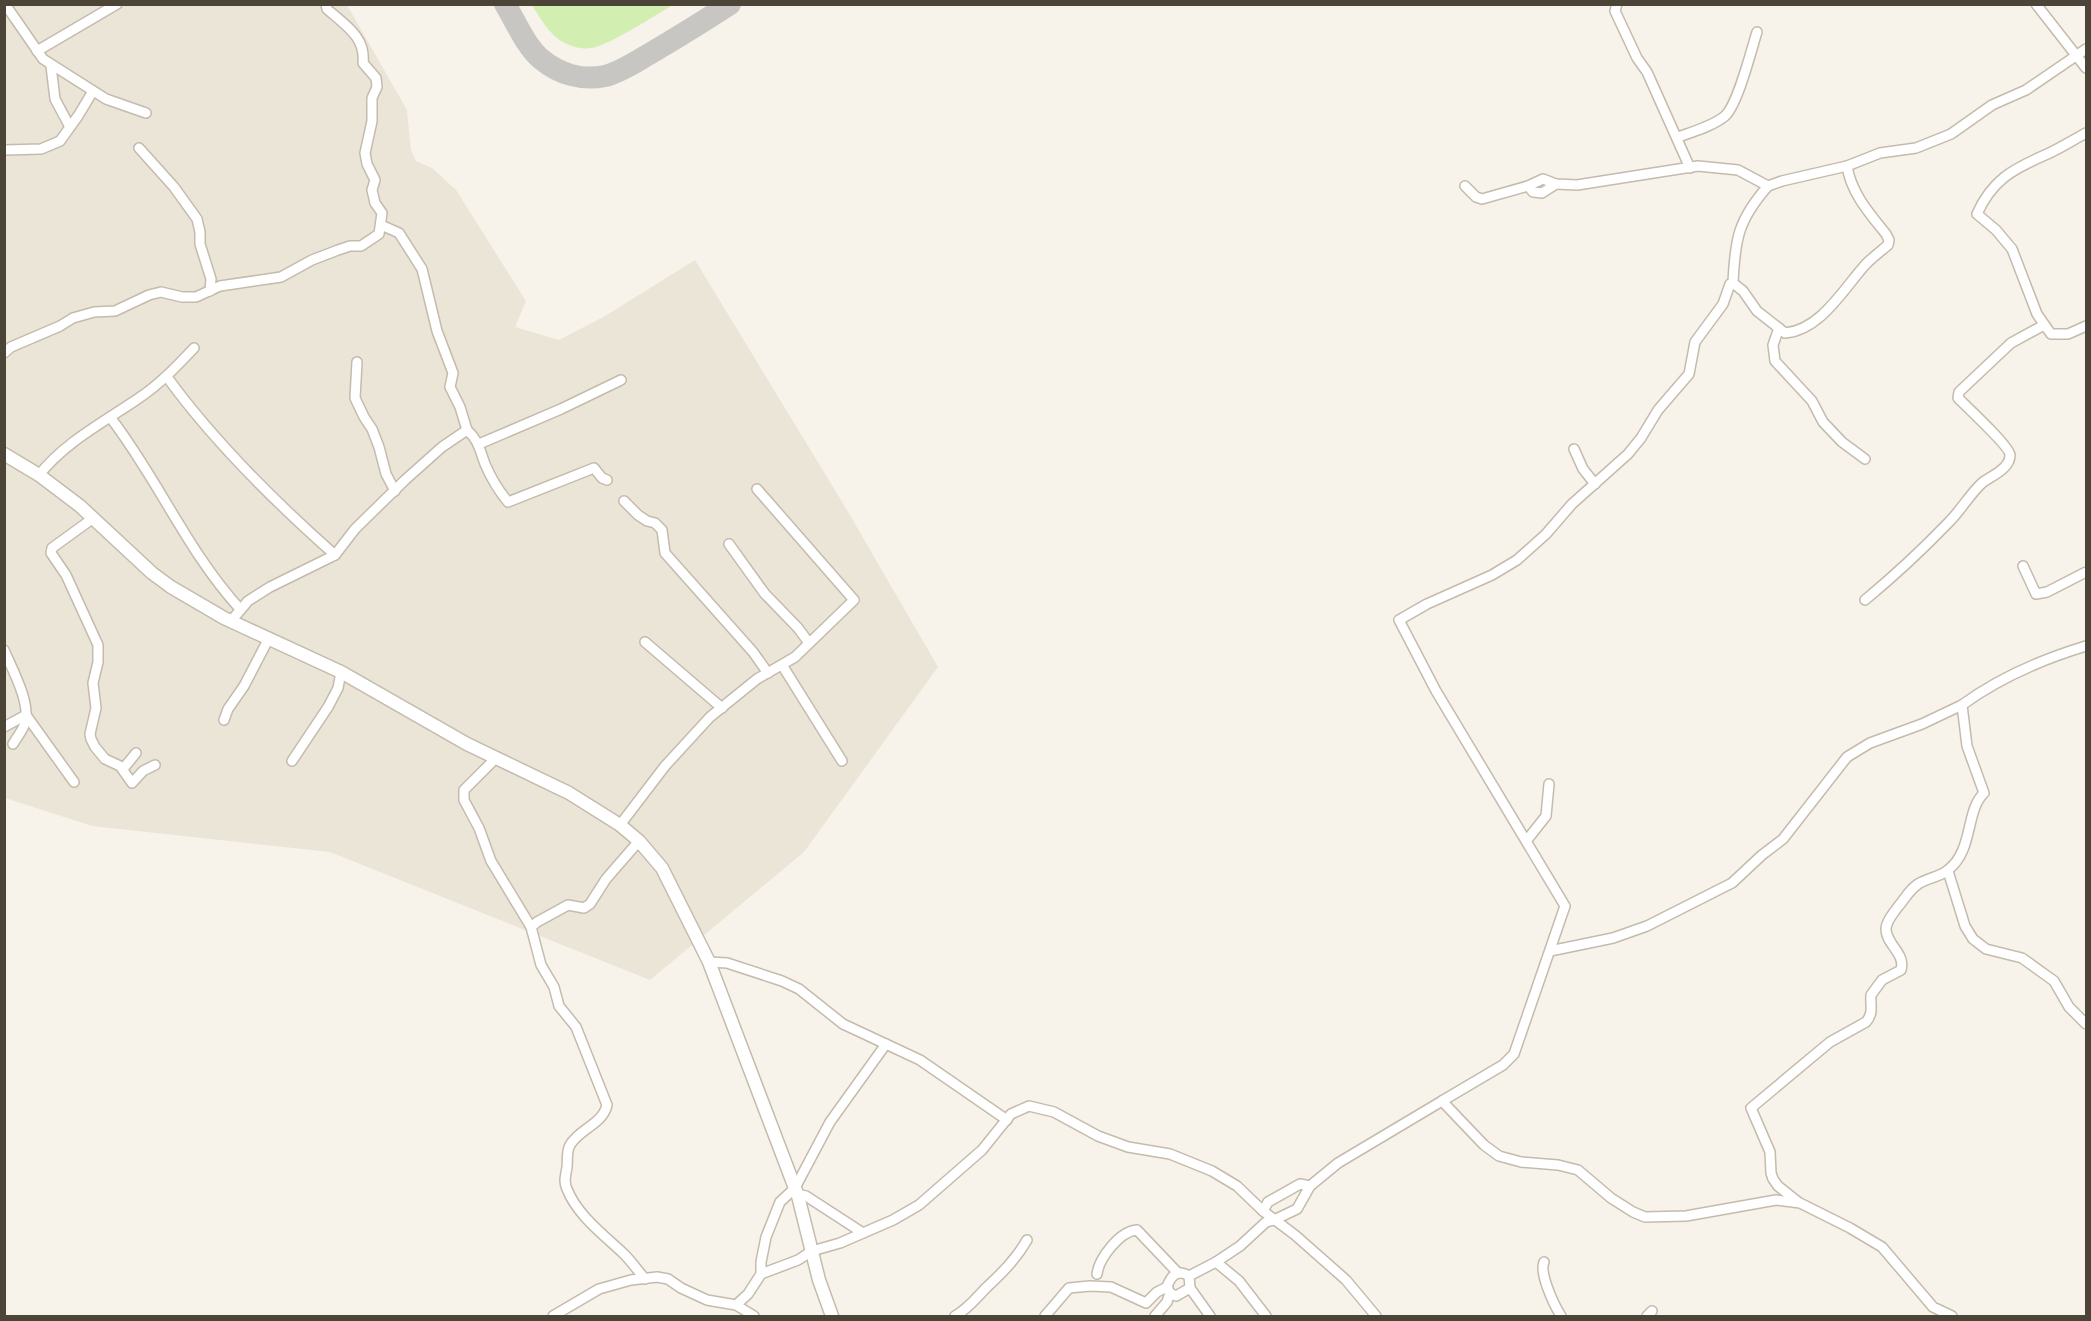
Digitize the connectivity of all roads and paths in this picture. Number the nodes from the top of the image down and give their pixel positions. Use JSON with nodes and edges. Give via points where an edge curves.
{"nodes":[{"id":1,"x":5,"y":4,"type":"edge"},
{"id":2,"x":117,"y":4,"type":"edge"},
{"id":3,"x":326,"y":4,"type":"edge"},
{"id":4,"x":1617,"y":4,"type":"edge"},
{"id":5,"x":2036,"y":4,"type":"edge"},
{"id":6,"x":1757,"y":32,"type":"dead end"},
{"id":7,"x":2086,"y":49,"type":"edge"},
{"id":8,"x":38,"y":51,"type":"junction"},
{"id":9,"x":2077,"y":56,"type":"junction"},
{"id":10,"x":51,"y":66,"type":"junction"},
{"id":11,"x":2086,"y":68,"type":"edge"},
{"id":12,"x":93,"y":91,"type":"junction"},
{"id":13,"x":146,"y":113,"type":"dead end"},
{"id":14,"x":70,"y":127,"type":"junction"},
{"id":15,"x":2086,"y":133,"type":"edge"},
{"id":16,"x":1678,"y":137,"type":"junction"},
{"id":17,"x":140,"y":148,"type":"dead end"},
{"id":18,"x":4,"y":150,"type":"edge"},
{"id":19,"x":1847,"y":166,"type":"junction"},
{"id":20,"x":1690,"y":168,"type":"junction"},
{"id":21,"x":1465,"y":186,"type":"dead end"},
{"id":22,"x":1768,"y":186,"type":"junction"},
{"id":23,"x":381,"y":225,"type":"junction"},
{"id":24,"x":1733,"y":283,"type":"junction"},
{"id":25,"x":210,"y":291,"type":"junction"},
{"id":26,"x":2044,"y":325,"type":"junction"},
{"id":27,"x":2086,"y":326,"type":"edge"},
{"id":28,"x":1779,"y":328,"type":"junction"},
{"id":29,"x":195,"y":348,"type":"dead end"},
{"id":30,"x":4,"y":353,"type":"edge"},
{"id":31,"x":357,"y":362,"type":"dead end"},
{"id":32,"x":167,"y":377,"type":"junction"},
{"id":33,"x":621,"y":380,"type":"dead end"},
{"id":34,"x":110,"y":417,"type":"junction"},
{"id":35,"x":467,"y":430,"type":"junction"},
{"id":36,"x":479,"y":444,"type":"junction"},
{"id":37,"x":1574,"y":449,"type":"dead end"},
{"id":38,"x":4,"y":454,"type":"edge"},
{"id":39,"x":1865,"y":459,"type":"dead end"},
{"id":40,"x":39,"y":475,"type":"junction"},
{"id":41,"x":607,"y":480,"type":"dead end"},
{"id":42,"x":1595,"y":484,"type":"junction"},
{"id":43,"x":757,"y":489,"type":"dead end"},
{"id":44,"x":395,"y":490,"type":"junction"},
{"id":45,"x":624,"y":501,"type":"dead end"},
{"id":46,"x":92,"y":519,"type":"junction"},
{"id":47,"x":729,"y":544,"type":"dead end"},
{"id":48,"x":335,"y":555,"type":"junction"},
{"id":49,"x":2024,"y":567,"type":"dead end"},
{"id":50,"x":2086,"y":572,"type":"edge"},
{"id":51,"x":1865,"y":600,"type":"dead end"},
{"id":52,"x":240,"y":609,"type":"junction"},
{"id":53,"x":231,"y":621,"type":"junction"},
{"id":54,"x":269,"y":638,"type":"junction"},
{"id":55,"x":645,"y":642,"type":"dead end"},
{"id":56,"x":809,"y":644,"type":"junction"},
{"id":57,"x":2086,"y":646,"type":"edge"},
{"id":58,"x":4,"y":650,"type":"edge"},
{"id":59,"x":782,"y":665,"type":"junction"},
{"id":60,"x":341,"y":672,"type":"junction"},
{"id":61,"x":768,"y":673,"type":"junction"},
{"id":62,"x":1962,"y":705,"type":"junction"},
{"id":63,"x":722,"y":708,"type":"junction"},
{"id":64,"x":26,"y":715,"type":"junction"},
{"id":65,"x":225,"y":720,"type":"dead end"},
{"id":66,"x":4,"y":727,"type":"edge"},
{"id":67,"x":13,"y":744,"type":"dead end"},
{"id":68,"x":136,"y":753,"type":"dead end"},
{"id":69,"x":496,"y":758,"type":"junction"},
{"id":70,"x":292,"y":761,"type":"dead end"},
{"id":71,"x":842,"y":761,"type":"dead end"},
{"id":72,"x":155,"y":765,"type":"dead end"},
{"id":73,"x":123,"y":769,"type":"junction"},
{"id":74,"x":74,"y":782,"type":"dead end"},
{"id":75,"x":1549,"y":784,"type":"dead end"},
{"id":76,"x":620,"y":825,"type":"junction"},
{"id":77,"x":1527,"y":840,"type":"junction"},
{"id":78,"x":639,"y":841,"type":"junction"},
{"id":79,"x":1948,"y":871,"type":"junction"},
{"id":80,"x":531,"y":927,"type":"junction"},
{"id":81,"x":1550,"y":951,"type":"junction"},
{"id":82,"x":709,"y":962,"type":"junction"},
{"id":83,"x":2086,"y":1024,"type":"edge"},
{"id":84,"x":886,"y":1044,"type":"junction"},
{"id":85,"x":1442,"y":1101,"type":"junction"},
{"id":86,"x":1007,"y":1120,"type":"junction"},
{"id":87,"x":1310,"y":1186,"type":"junction"},
{"id":88,"x":796,"y":1191,"type":"junction"},
{"id":89,"x":1800,"y":1203,"type":"junction"},
{"id":90,"x":1263,"y":1211,"type":"junction"},
{"id":91,"x":1274,"y":1220,"type":"junction"},
{"id":92,"x":863,"y":1233,"type":"junction"},
{"id":93,"x":1027,"y":1240,"type":"dead end"},
{"id":94,"x":812,"y":1251,"type":"junction"},
{"id":95,"x":1216,"y":1262,"type":"junction"},
{"id":96,"x":1544,"y":1262,"type":"dead end"},
{"id":97,"x":1178,"y":1273,"type":"junction"},
{"id":98,"x":761,"y":1274,"type":"junction"},
{"id":99,"x":1097,"y":1274,"type":"junction"},
{"id":100,"x":1189,"y":1276,"type":"junction"},
{"id":101,"x":645,"y":1279,"type":"junction"},
{"id":102,"x":1087,"y":1286,"type":"junction"},
{"id":103,"x":1105,"y":1286,"type":"junction"},
{"id":104,"x":1190,"y":1288,"type":"junction"},
{"id":105,"x":1169,"y":1290,"type":"junction"},
{"id":106,"x":736,"y":1305,"type":"junction"},
{"id":107,"x":553,"y":1317,"type":"edge"},
{"id":108,"x":754,"y":1317,"type":"edge"},
{"id":109,"x":832,"y":1317,"type":"edge"},
{"id":110,"x":955,"y":1317,"type":"edge"},
{"id":111,"x":1045,"y":1317,"type":"edge"},
{"id":112,"x":1155,"y":1317,"type":"edge"},
{"id":113,"x":1210,"y":1317,"type":"edge"},
{"id":114,"x":1266,"y":1317,"type":"edge"},
{"id":115,"x":1376,"y":1317,"type":"edge"},
{"id":116,"x":1561,"y":1317,"type":"edge"},
{"id":117,"x":1952,"y":1317,"type":"edge"}],
"edges":[{"from":1,"to":8,"type":"street"},
{"from":2,"to":8,"type":"street"},
{"from":3,"to":23,"type":"street","via":[[359,40],[363,63],[376,78],[365,153],[375,180],[372,190],[382,213]]},
{"from":4,"to":16,"type":"street","via":[[1615,11]]},
{"from":5,"to":9,"type":"street"},
{"from":6,"to":16,"type":"street","via":[[1725,116]]},
{"from":7,"to":9,"type":"street"},
{"from":8,"to":10,"type":"street"},
{"from":9,"to":11,"type":"street"},
{"from":9,"to":19,"type":"street","via":[[2026,90],[1992,105],[1951,134]]},
{"from":10,"to":12,"type":"street"},
{"from":10,"to":14,"type":"street","via":[[55,99]]},
{"from":12,"to":13,"type":"street"},
{"from":12,"to":14,"type":"street"},
{"from":14,"to":18,"type":"street","via":[[60,141],[45,148]]},
{"from":15,"to":26,"type":"street","via":[[2001,178],[1977,214],[2012,249]]},
{"from":16,"to":20,"type":"street"},
{"from":17,"to":25,"type":"street","via":[[197,219],[211,279]]},
{"from":19,"to":22,"type":"street"},
{"from":19,"to":28,"type":"street","via":[[1862,204],[1886,234],[1888,245],[1825,312],[1804,328],[1785,333]]},
{"from":20,"to":21,"type":"street","via":[[1577,185],[1556,184],[1542,193],[1533,192],[1528,186],[1482,200]]},
{"from":20,"to":22,"type":"street","via":[[1738,170]]},
{"from":22,"to":24,"type":"street","via":[[1741,223]]},
{"from":23,"to":25,"type":"street","via":[[379,234],[361,246],[338,250],[280,277]]},
{"from":23,"to":35,"type":"street","via":[[399,234],[422,269],[437,331],[453,373],[450,387]]},
{"from":24,"to":28,"type":"street","via":[[1757,311]]},
{"from":24,"to":42,"type":"street","via":[[1695,342],[1689,374],[1628,454]]},
{"from":25,"to":30,"type":"street","via":[[196,297],[161,292],[148,295],[115,311],[73,318]]},
{"from":26,"to":27,"type":"street","via":[[2051,334],[2058,335]]},
{"from":26,"to":51,"type":"street","via":[[2011,343],[1959,392],[1958,398],[2002,441],[2010,458],[1949,522]]},
{"from":28,"to":39,"type":"street","via":[[1773,345],[1775,361],[1812,401],[1823,422]]},
{"from":29,"to":32,"type":"street"},
{"from":31,"to":44,"type":"street","via":[[357,404],[372,429]]},
{"from":32,"to":34,"type":"street"},
{"from":32,"to":48,"type":"street","via":[[217,440]]},
{"from":33,"to":36,"type":"street"},
{"from":34,"to":40,"type":"street","via":[[68,446]]},
{"from":34,"to":52,"type":"street","via":[[190,544]]},
{"from":35,"to":36,"type":"street"},
{"from":35,"to":44,"type":"street"},
{"from":36,"to":41,"type":"street","via":[[496,487],[508,502],[591,468]]},
{"from":37,"to":42,"type":"street"},
{"from":38,"to":40,"type":"street"},
{"from":40,"to":46,"type":"street"},
{"from":42,"to":77,"type":"street","via":[[1517,560],[1399,620],[1436,691]]},
{"from":43,"to":56,"type":"street","via":[[854,600]]},
{"from":44,"to":48,"type":"street"},
{"from":45,"to":61,"type":"street","via":[[662,530],[665,553]]},
{"from":46,"to":53,"type":"street","via":[[163,581]]},
{"from":46,"to":73,"type":"street","via":[[52,548],[51,553],[66,575],[98,645],[91,739],[105,759]]},
{"from":47,"to":56,"type":"street","via":[[765,594]]},
{"from":48,"to":52,"type":"street","via":[[270,587]]},
{"from":49,"to":50,"type":"street","via":[[2036,594]]},
{"from":52,"to":53,"type":"street"},
{"from":53,"to":54,"type":"street"},
{"from":54,"to":60,"type":"street"},
{"from":54,"to":65,"type":"street"},
{"from":55,"to":63,"type":"street"},
{"from":56,"to":59,"type":"street"},
{"from":57,"to":62,"type":"street","via":[[2043,659]]},
{"from":58,"to":64,"type":"street"},
{"from":59,"to":61,"type":"street"},
{"from":59,"to":71,"type":"street"},
{"from":60,"to":69,"type":"street"},
{"from":60,"to":70,"type":"street","via":[[328,707]]},
{"from":61,"to":63,"type":"street"},
{"from":62,"to":79,"type":"street","via":[[1967,746],[1984,793],[1976,800],[1964,849]]},
{"from":62,"to":81,"type":"street","via":[[1870,743],[1847,757],[1783,839],[1732,883],[1647,926],[1613,938]]},
{"from":63,"to":76,"type":"street","via":[[665,765]]},
{"from":64,"to":66,"type":"street"},
{"from":64,"to":67,"type":"street"},
{"from":64,"to":74,"type":"street"},
{"from":68,"to":73,"type":"street"},
{"from":69,"to":76,"type":"street","via":[[569,793]]},
{"from":69,"to":80,"type":"street","via":[[464,790],[464,800],[491,861]]},
{"from":72,"to":73,"type":"street","via":[[132,783]]},
{"from":75,"to":77,"type":"street","via":[[1546,816]]},
{"from":76,"to":78,"type":"street"},
{"from":77,"to":81,"type":"street","via":[[1565,906]]},
{"from":78,"to":80,"type":"street","via":[[590,904],[584,908],[568,905]]},
{"from":78,"to":82,"type":"street","via":[[662,868]]},
{"from":79,"to":83,"type":"street","via":[[1965,926],[1973,939],[1986,948],[2022,958],[2054,981],[2069,1007]]},
{"from":79,"to":89,"type":"street","via":[[1907,893],[1890,917],[1887,936],[1903,965],[1902,970],[1882,980],[1871,994],[1870,1018],[1830,1042],[1751,1108],[1770,1152],[1773,1179]]},
{"from":80,"to":101,"type":"street","via":[[541,965],[554,987],[559,1006],[576,1026],[607,1105],[570,1145],[564,1176],[566,1188],[577,1206]]},
{"from":81,"to":85,"type":"street","via":[[1514,1054],[1503,1065]]},
{"from":82,"to":84,"type":"street","via":[[727,963],[782,981],[799,989],[843,1023]]},
{"from":82,"to":88,"type":"street"},
{"from":84,"to":86,"type":"street","via":[[920,1060]]},
{"from":84,"to":88,"type":"street","via":[[831,1122]]},
{"from":85,"to":87,"type":"street","via":[[1338,1163]]},
{"from":85,"to":89,"type":"street","via":[[1499,1156],[1578,1170],[1611,1198],[1645,1217],[1686,1216],[1776,1200]]},
{"from":86,"to":90,"type":"street","via":[[1029,1106],[1054,1112],[1098,1136],[1128,1147],[1170,1154],[1212,1171],[1237,1186]]},
{"from":86,"to":92,"type":"street","via":[[982,1150],[920,1205]]},
{"from":87,"to":90,"type":"street","via":[[1300,1184],[1268,1202]]},
{"from":87,"to":91,"type":"street","via":[[1297,1209]]},
{"from":88,"to":92,"type":"street"},
{"from":88,"to":94,"type":"street"},
{"from":88,"to":98,"type":"street","via":[[780,1202],[766,1237]]},
{"from":89,"to":117,"type":"street","via":[[1882,1246],[1933,1307]]},
{"from":90,"to":91,"type":"street"},
{"from":91,"to":95,"type":"street","via":[[1266,1222]]},
{"from":91,"to":115,"type":"street","via":[[1346,1280]]},
{"from":92,"to":94,"type":"street"},
{"from":93,"to":110,"type":"street","via":[[999,1277]]},
{"from":94,"to":98,"type":"street"},
{"from":94,"to":109,"type":"street"},
{"from":95,"to":100,"type":"street"},
{"from":95,"to":114,"type":"street","via":[[1239,1281]]},
{"from":96,"to":116,"type":"street","via":[[1544,1278]]},
{"from":97,"to":99,"type":"street","via":[[1147,1239],[1132,1230],[1115,1243]]},
{"from":97,"to":100,"type":"street"},
{"from":97,"to":105,"type":"street","via":[[1170,1279]]},
{"from":98,"to":106,"type":"street"},
{"from":99,"to":102,"type":"street","via":[[1088,1279]]},
{"from":99,"to":103,"type":"street"},
{"from":100,"to":104,"type":"street"},
{"from":101,"to":106,"type":"street","via":[[668,1279],[707,1300]]},
{"from":101,"to":107,"type":"street","via":[[599,1289]]},
{"from":102,"to":103,"type":"street"},
{"from":102,"to":111,"type":"street","via":[[1070,1288]]},
{"from":103,"to":105,"type":"street","via":[[1146,1303],[1157,1292]]},
{"from":104,"to":105,"type":"street","via":[[1176,1296]]},
{"from":104,"to":113,"type":"street"},
{"from":105,"to":112,"type":"street","via":[[1167,1302]]},
{"from":106,"to":108,"type":"street"}]}
